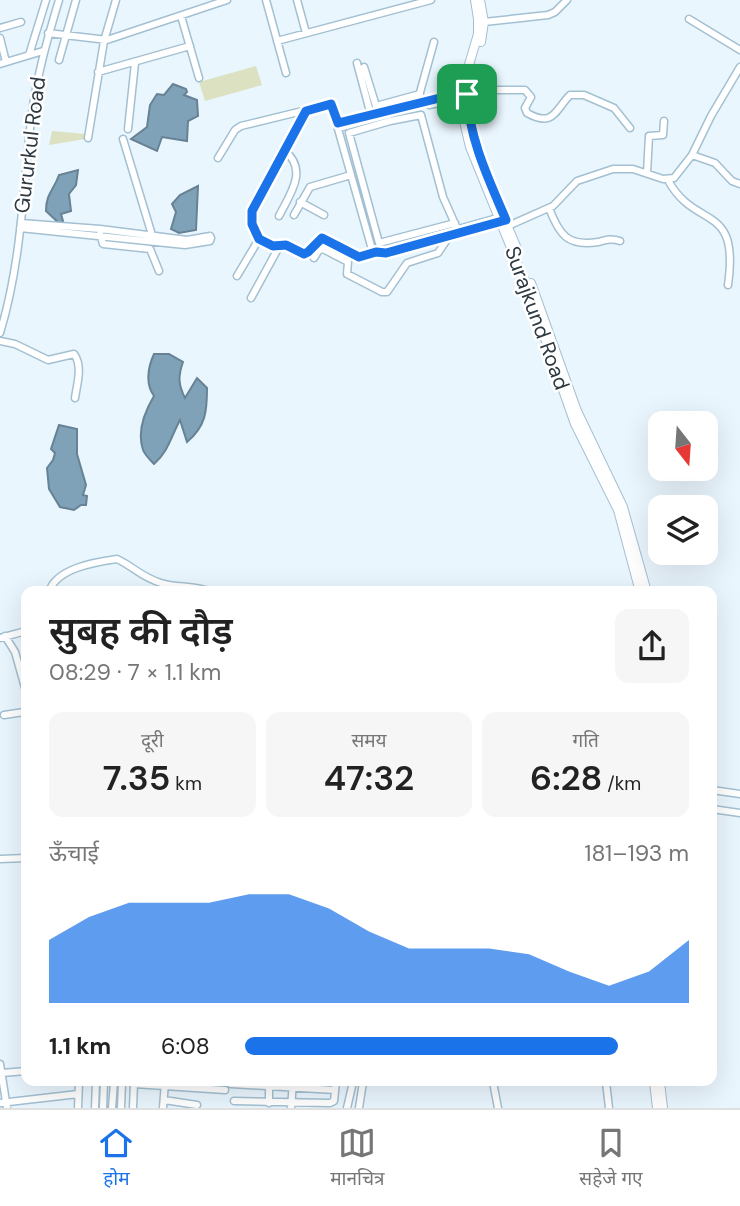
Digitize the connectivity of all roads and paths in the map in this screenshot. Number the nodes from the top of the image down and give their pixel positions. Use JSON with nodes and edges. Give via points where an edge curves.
{"nodes":[{"id":1,"x":46,"y":0,"type":"edge"},
{"id":2,"x":59,"y":0,"type":"edge"},
{"id":3,"x":76,"y":0,"type":"edge"},
{"id":4,"x":116,"y":0,"type":"edge"},
{"id":5,"x":227,"y":0,"type":"edge"},
{"id":6,"x":266,"y":0,"type":"edge"},
{"id":7,"x":297,"y":0,"type":"edge"},
{"id":8,"x":431,"y":0,"type":"edge"},
{"id":9,"x":475,"y":0,"type":"edge"},
{"id":10,"x":480,"y":0,"type":"edge"},
{"id":11,"x":567,"y":0,"type":"edge"},
{"id":12,"x":181,"y":16,"type":"junction"},
{"id":13,"x":689,"y":19,"type":"dead end"},
{"id":14,"x":21,"y":22,"type":"dead end"},
{"id":15,"x":484,"y":22,"type":"junction"},
{"id":16,"x":0,"y":28,"type":"edge"},
{"id":17,"x":48,"y":33,"type":"junction"},
{"id":18,"x":306,"y":33,"type":"junction"},
{"id":19,"x":64,"y":36,"type":"junction"},
{"id":20,"x":0,"y":38,"type":"edge"},
{"id":21,"x":104,"y":41,"type":"junction"},
{"id":22,"x":276,"y":41,"type":"junction"},
{"id":23,"x":433,"y":42,"type":"dead end"},
{"id":24,"x":190,"y":46,"type":"junction"},
{"id":25,"x":740,"y":50,"type":"edge"},
{"id":26,"x":43,"y":51,"type":"junction"},
{"id":27,"x":29,"y":55,"type":"junction"},
{"id":28,"x":59,"y":60,"type":"dead end"},
{"id":29,"x":3,"y":63,"type":"edge"},
{"id":30,"x":135,"y":63,"type":"junction"},
{"id":31,"x":740,"y":67,"type":"edge"},
{"id":32,"x":98,"y":72,"type":"junction"},
{"id":33,"x":286,"y":73,"type":"dead end"},
{"id":34,"x":199,"y":78,"type":"dead end"},
{"id":35,"x":420,"y":94,"type":"junction"},
{"id":36,"x":464,"y":95,"type":"junction"},
{"id":37,"x":417,"y":106,"type":"junction"},
{"id":38,"x":306,"y":111,"type":"junction"},
{"id":39,"x":385,"y":113,"type":"junction"},
{"id":40,"x":371,"y":117,"type":"junction"},
{"id":41,"x":664,"y":121,"type":"dead end"},
{"id":42,"x":338,"y":126,"type":"junction"},
{"id":43,"x":630,"y":128,"type":"dead end"},
{"id":44,"x":128,"y":129,"type":"dead end"},
{"id":45,"x":88,"y":138,"type":"dead end"},
{"id":46,"x":123,"y":139,"type":"dead end"},
{"id":47,"x":284,"y":150,"type":"junction"},
{"id":48,"x":692,"y":155,"type":"junction"},
{"id":49,"x":218,"y":158,"type":"dead end"},
{"id":50,"x":647,"y":173,"type":"junction"},
{"id":51,"x":351,"y":175,"type":"junction"},
{"id":52,"x":668,"y":180,"type":"junction"},
{"id":53,"x":740,"y":184,"type":"edge"},
{"id":54,"x":300,"y":202,"type":"junction"},
{"id":55,"x":549,"y":208,"type":"junction"},
{"id":56,"x":294,"y":215,"type":"dead end"},
{"id":57,"x":324,"y":215,"type":"dead end"},
{"id":58,"x":279,"y":216,"type":"dead end"},
{"id":59,"x":503,"y":220,"type":"junction"},
{"id":60,"x":21,"y":226,"type":"junction"},
{"id":61,"x":457,"y":228,"type":"junction"},
{"id":62,"x":100,"y":232,"type":"junction"},
{"id":63,"x":152,"y":235,"type":"junction"},
{"id":64,"x":450,"y":235,"type":"junction"},
{"id":65,"x":259,"y":239,"type":"junction"},
{"id":66,"x":620,"y":240,"type":"dead end"},
{"id":67,"x":280,"y":245,"type":"junction"},
{"id":68,"x":374,"y":253,"type":"junction"},
{"id":69,"x":314,"y":258,"type":"dead end"},
{"id":70,"x":159,"y":271,"type":"dead end"},
{"id":71,"x":237,"y":276,"type":"dead end"},
{"id":72,"x":728,"y":285,"type":"dead end"},
{"id":73,"x":251,"y":298,"type":"dead end"},
{"id":74,"x":1,"y":323,"type":"edge"},
{"id":75,"x":0,"y":333,"type":"edge"},
{"id":76,"x":0,"y":341,"type":"edge"},
{"id":77,"x":75,"y":398,"type":"dead end"},
{"id":78,"x":51,"y":586,"type":"edge"},
{"id":79,"x":185,"y":586,"type":"edge"},
{"id":80,"x":638,"y":586,"type":"edge"},
{"id":81,"x":645,"y":586,"type":"edge"},
{"id":82,"x":21,"y":632,"type":"edge"},
{"id":83,"x":3,"y":637,"type":"edge"},
{"id":84,"x":21,"y":673,"type":"edge"},
{"id":85,"x":21,"y":712,"type":"edge"},
{"id":86,"x":4,"y":715,"type":"dead end"},
{"id":87,"x":717,"y":791,"type":"edge"},
{"id":88,"x":740,"y":794,"type":"edge"},
{"id":89,"x":717,"y":810,"type":"edge"},
{"id":90,"x":740,"y":813,"type":"edge"},
{"id":91,"x":21,"y":858,"type":"edge"},
{"id":92,"x":0,"y":859,"type":"edge"},
{"id":93,"x":0,"y":1065,"type":"edge"},
{"id":94,"x":21,"y":1071,"type":"edge"},
{"id":95,"x":2,"y":1073,"type":"junction"},
{"id":96,"x":79,"y":1086,"type":"edge"},
{"id":97,"x":96,"y":1086,"type":"edge"},
{"id":98,"x":104,"y":1086,"type":"edge"},
{"id":99,"x":114,"y":1086,"type":"edge"},
{"id":100,"x":122,"y":1086,"type":"edge"},
{"id":101,"x":134,"y":1086,"type":"edge"},
{"id":102,"x":165,"y":1086,"type":"edge"},
{"id":103,"x":191,"y":1086,"type":"edge"},
{"id":104,"x":259,"y":1086,"type":"edge"},
{"id":105,"x":269,"y":1086,"type":"edge"},
{"id":106,"x":293,"y":1086,"type":"edge"},
{"id":107,"x":335,"y":1086,"type":"edge"},
{"id":108,"x":352,"y":1086,"type":"edge"},
{"id":109,"x":362,"y":1086,"type":"edge"},
{"id":110,"x":494,"y":1086,"type":"edge"},
{"id":111,"x":606,"y":1086,"type":"edge"},
{"id":112,"x":654,"y":1086,"type":"edge"},
{"id":113,"x":660,"y":1086,"type":"edge"},
{"id":114,"x":225,"y":1090,"type":"dead end"},
{"id":115,"x":78,"y":1094,"type":"junction"},
{"id":116,"x":234,"y":1101,"type":"dead end"},
{"id":117,"x":260,"y":1102,"type":"junction"},
{"id":118,"x":269,"y":1103,"type":"junction"},
{"id":119,"x":4,"y":1104,"type":"edge"},
{"id":120,"x":163,"y":1104,"type":"edge"},
{"id":121,"x":197,"y":1105,"type":"dead end"},
{"id":122,"x":243,"y":1105,"type":"edge"},
{"id":123,"x":291,"y":1106,"type":"edge"},
{"id":124,"x":78,"y":1108,"type":"edge"},
{"id":125,"x":95,"y":1108,"type":"edge"},
{"id":126,"x":103,"y":1108,"type":"edge"},
{"id":127,"x":112,"y":1108,"type":"edge"},
{"id":128,"x":121,"y":1108,"type":"edge"},
{"id":129,"x":132,"y":1108,"type":"edge"},
{"id":130,"x":347,"y":1108,"type":"edge"},
{"id":131,"x":359,"y":1108,"type":"edge"},
{"id":132,"x":498,"y":1108,"type":"edge"},
{"id":133,"x":609,"y":1108,"type":"edge"},
{"id":134,"x":657,"y":1108,"type":"edge"},
{"id":135,"x":663,"y":1108,"type":"edge"}],
"edges":[{"from":1,"to":27,"type":"street"},
{"from":2,"to":17,"type":"street","name":"Gururkul Road"},
{"from":3,"to":19,"type":"street"},
{"from":4,"to":21,"type":"street"},
{"from":5,"to":12,"type":"street"},
{"from":6,"to":22,"type":"street"},
{"from":7,"to":18,"type":"street"},
{"from":8,"to":18,"type":"street"},
{"from":9,"to":36,"type":"main road","name":"Surajkund Road","via":[[478,34]]},
{"from":10,"to":15,"type":"main road","name":"Surajkund Road"},
{"from":11,"to":15,"type":"street","via":[[550,14]]},
{"from":12,"to":21,"type":"street"},
{"from":12,"to":24,"type":"street"},
{"from":13,"to":25,"type":"street"},
{"from":14,"to":16,"type":"street"},
{"from":15,"to":36,"type":"main road","name":"Surajkund Road"},
{"from":17,"to":19,"type":"street"},
{"from":17,"to":26,"type":"street","name":"Gururkul Road"},
{"from":18,"to":22,"type":"street"},
{"from":19,"to":21,"type":"street"},
{"from":19,"to":28,"type":"street"},
{"from":20,"to":29,"type":"street"},
{"from":21,"to":32,"type":"street"},
{"from":22,"to":33,"type":"street"},
{"from":23,"to":35,"type":"street"},
{"from":24,"to":30,"type":"street"},
{"from":24,"to":34,"type":"street"},
{"from":26,"to":27,"type":"street"},
{"from":26,"to":60,"type":"street","name":"Gururkul Road"},
{"from":27,"to":29,"type":"street"},
{"from":30,"to":32,"type":"street"},
{"from":30,"to":44,"type":"street"},
{"from":31,"to":48,"type":"street"},
{"from":32,"to":45,"type":"street"},
{"from":35,"to":37,"type":"street"},
{"from":35,"to":39,"type":"street"},
{"from":36,"to":37,"type":"street"},
{"from":36,"to":43,"type":"street","via":[[525,90],[531,97],[527,113],[547,118],[555,116],[570,95],[579,93],[614,108]]},
{"from":36,"to":59,"type":"main road","name":"Surajkund Road"},
{"from":37,"to":39,"type":"street"},
{"from":38,"to":42,"type":"street","via":[[331,104]]},
{"from":38,"to":47,"type":"street"},
{"from":38,"to":49,"type":"street","via":[[238,127]]},
{"from":39,"to":40,"type":"street"},
{"from":39,"to":40,"type":"street","via":[[374,104],[360,65]]},
{"from":39,"to":61,"type":"street","via":[[421,115],[443,197]]},
{"from":39,"to":61,"type":"street","via":[[349,133],[379,243]]},
{"from":40,"to":42,"type":"street"},
{"from":41,"to":50,"type":"street","via":[[663,135],[649,136]]},
{"from":42,"to":51,"type":"street"},
{"from":46,"to":63,"type":"street"},
{"from":47,"to":58,"type":"street","via":[[293,158],[297,177]]},
{"from":47,"to":65,"type":"street","via":[[251,214]]},
{"from":48,"to":52,"type":"street","via":[[679,175]]},
{"from":48,"to":53,"type":"street","via":[[715,163]]},
{"from":50,"to":52,"type":"street"},
{"from":50,"to":55,"type":"street","via":[[622,167],[597,173],[577,181]]},
{"from":51,"to":54,"type":"street","via":[[312,186]]},
{"from":51,"to":68,"type":"street"},
{"from":52,"to":72,"type":"street","via":[[675,192],[726,233],[731,261]]},
{"from":54,"to":56,"type":"street"},
{"from":54,"to":57,"type":"street"},
{"from":55,"to":59,"type":"street"},
{"from":55,"to":66,"type":"street","via":[[568,240]]},
{"from":59,"to":61,"type":"street"},
{"from":59,"to":80,"type":"main road","name":"Surajkund Road","via":[[575,424],[618,510]]},
{"from":59,"to":81,"type":"main road","name":"Surajkund Road","via":[[577,411],[623,507]]},
{"from":60,"to":62,"type":"street"},
{"from":60,"to":74,"type":"street","name":"Gururkul Road"},
{"from":61,"to":64,"type":"street"},
{"from":61,"to":68,"type":"street"},
{"from":62,"to":63,"type":"street"},
{"from":62,"to":63,"type":"street","via":[[185,245],[211,238]]},
{"from":62,"to":70,"type":"street","via":[[103,244],[150,249]]},
{"from":64,"to":68,"type":"street"},
{"from":64,"to":69,"type":"street","via":[[438,253],[407,263],[387,292],[347,274],[348,262],[323,249]]},
{"from":65,"to":67,"type":"street"},
{"from":65,"to":71,"type":"street"},
{"from":67,"to":68,"type":"street","via":[[305,254],[322,238],[357,257]]},
{"from":67,"to":73,"type":"street"},
{"from":74,"to":75,"type":"street","name":"Gururkul Road"},
{"from":76,"to":77,"type":"street","via":[[48,360],[74,354],[79,367]]},
{"from":78,"to":79,"type":"street","via":[[68,572],[115,559],[144,578]]},
{"from":82,"to":83,"type":"street"},
{"from":83,"to":84,"type":"street","via":[[15,652]]},
{"from":85,"to":86,"type":"street"},
{"from":87,"to":88,"type":"street"},
{"from":89,"to":90,"type":"street"},
{"from":91,"to":92,"type":"street"},
{"from":93,"to":95,"type":"street"},
{"from":94,"to":95,"type":"street"},
{"from":95,"to":119,"type":"street"},
{"from":96,"to":115,"type":"street"},
{"from":97,"to":125,"type":"street"},
{"from":98,"to":126,"type":"street"},
{"from":99,"to":127,"type":"street"},
{"from":100,"to":128,"type":"street"},
{"from":101,"to":129,"type":"street"},
{"from":102,"to":120,"type":"street"},
{"from":103,"to":114,"type":"street"},
{"from":104,"to":117,"type":"street"},
{"from":105,"to":118,"type":"street"},
{"from":106,"to":123,"type":"street"},
{"from":107,"to":123,"type":"street","via":[[330,1103]]},
{"from":108,"to":130,"type":"street"},
{"from":109,"to":131,"type":"street"},
{"from":110,"to":132,"type":"street"},
{"from":111,"to":133,"type":"street"},
{"from":112,"to":134,"type":"main road"},
{"from":113,"to":135,"type":"main road"},
{"from":115,"to":119,"type":"street"},
{"from":115,"to":124,"type":"street"},
{"from":116,"to":122,"type":"street"},
{"from":117,"to":118,"type":"street"},
{"from":117,"to":122,"type":"street"},
{"from":118,"to":123,"type":"street"},
{"from":120,"to":121,"type":"street"}]}
